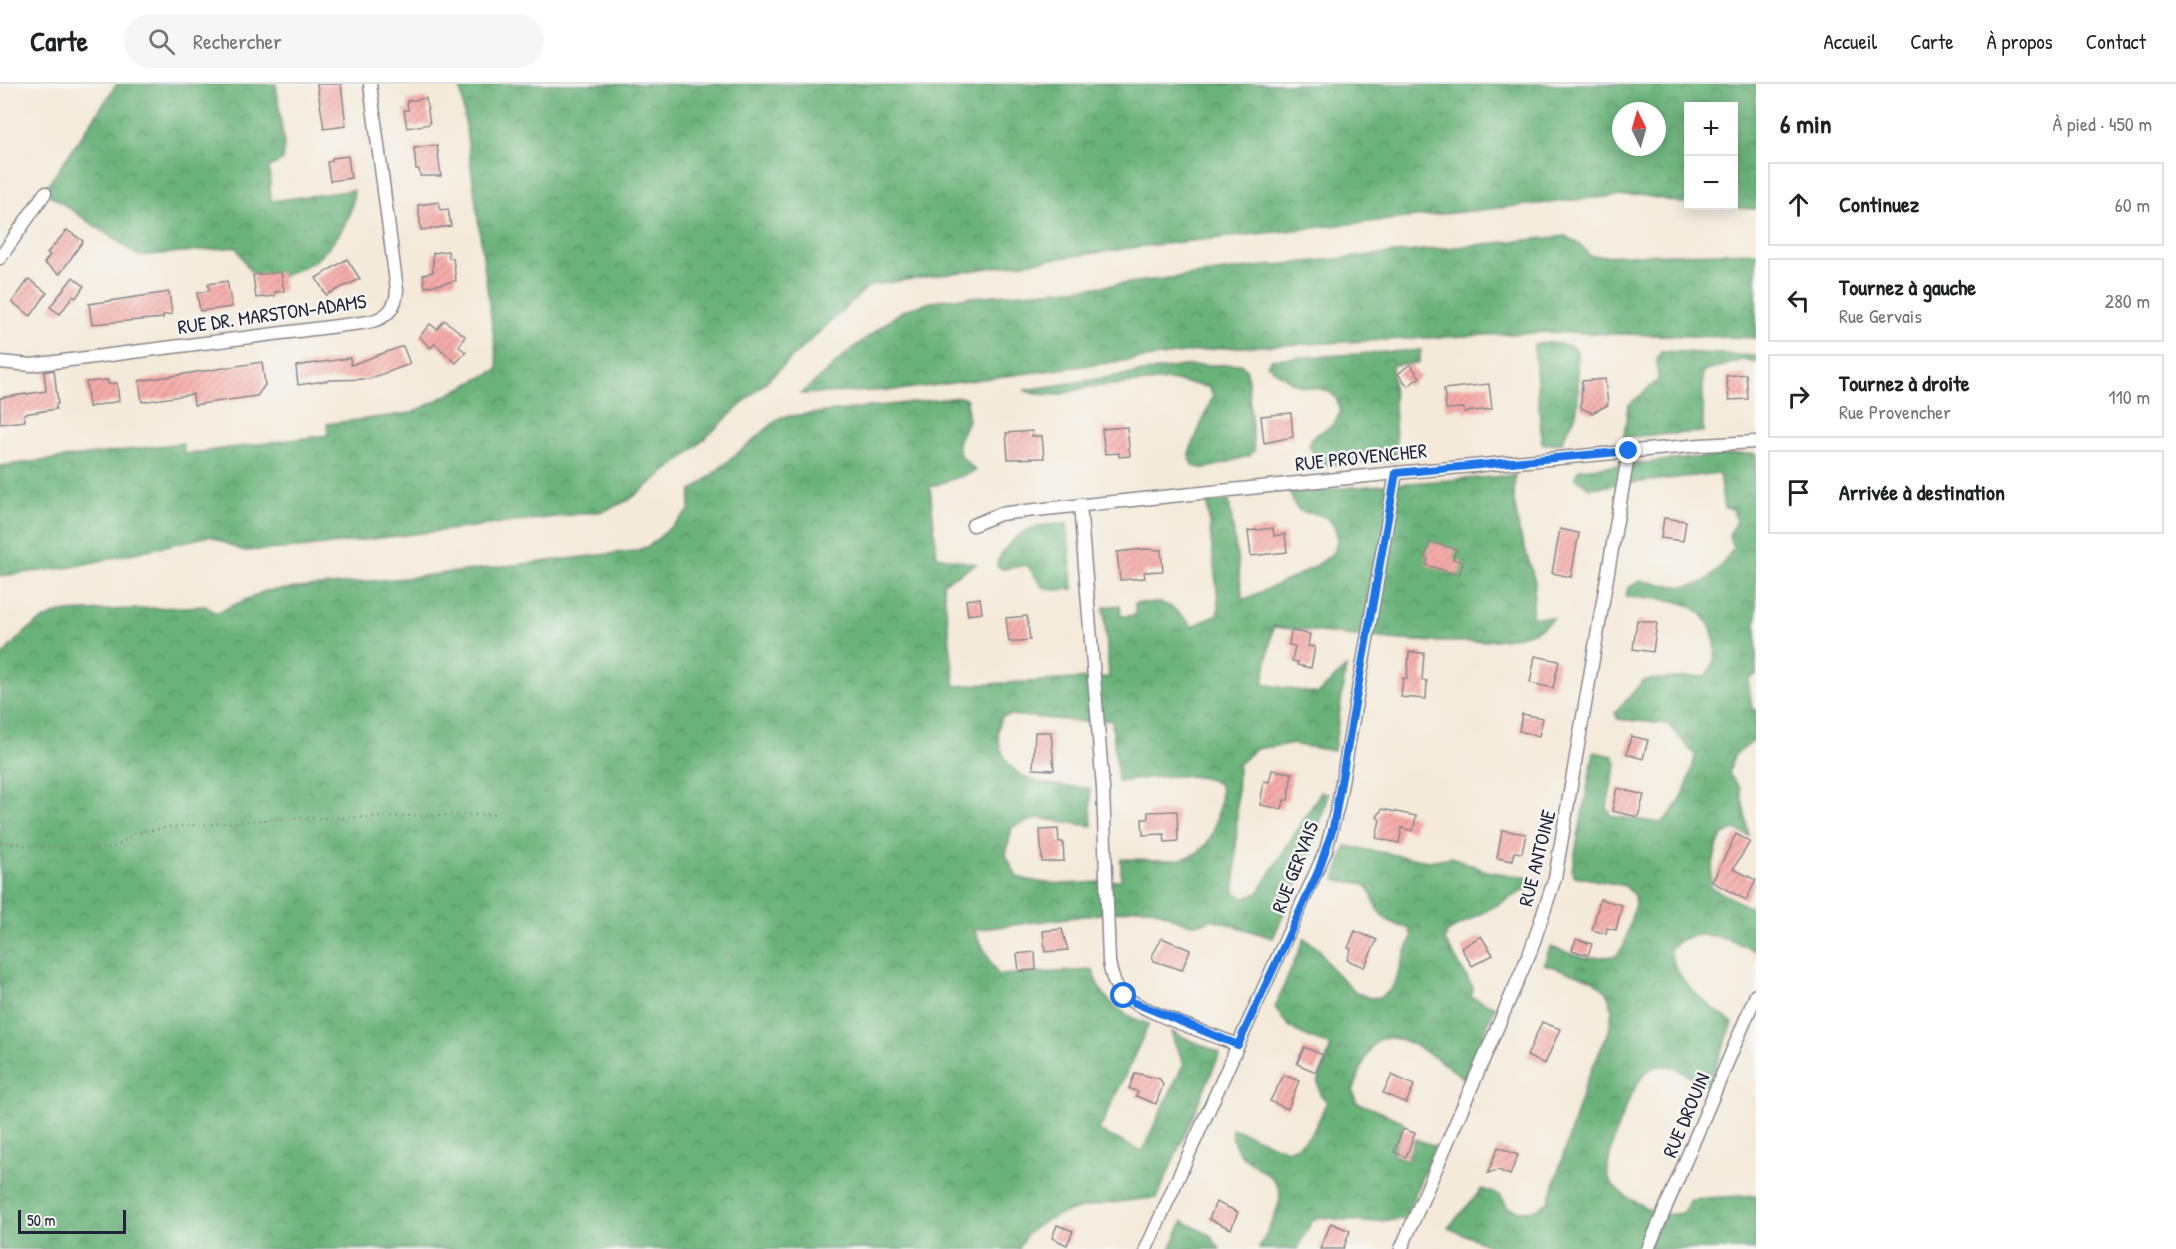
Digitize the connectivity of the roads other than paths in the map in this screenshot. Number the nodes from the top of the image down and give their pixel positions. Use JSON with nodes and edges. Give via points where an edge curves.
{"nodes":[{"id":1,"x":370,"y":84,"type":"edge"},
{"id":2,"x":45,"y":193,"type":"dead end"},
{"id":3,"x":0,"y":258,"type":"edge"},
{"id":4,"x":0,"y":362,"type":"edge"},
{"id":5,"x":1756,"y":442,"type":"edge"},
{"id":6,"x":1629,"y":451,"type":"junction"},
{"id":7,"x":1396,"y":473,"type":"junction"},
{"id":8,"x":1080,"y":505,"type":"junction"},
{"id":9,"x":973,"y":525,"type":"dead end"},
{"id":10,"x":1756,"y":995,"type":"edge"},
{"id":11,"x":1238,"y":1045,"type":"junction"},
{"id":12,"x":1146,"y":1249,"type":"edge"},
{"id":13,"x":1401,"y":1249,"type":"edge"},
{"id":14,"x":1648,"y":1249,"type":"edge"}],
"edges":[{"from":1,"to":4,"type":"street","name":"RUE DR. MARSTON-ADAMS","via":[[397,290],[387,315],[369,322],[31,365]]},
{"from":2,"to":3,"type":"street"},
{"from":5,"to":6,"type":"street","name":"RUE PROVENCHER"},
{"from":6,"to":7,"type":"street","name":"RUE PROVENCHER"},
{"from":6,"to":13,"type":"street","name":"RUE ANTOINE","via":[[1555,878],[1531,950]]},
{"from":7,"to":8,"type":"street","name":"RUE PROVENCHER"},
{"from":7,"to":11,"type":"street","name":"RUE GERVAIS","via":[[1333,828],[1318,872]]},
{"from":8,"to":9,"type":"street","name":"RUE PROVENCHER","via":[[1000,514]]},
{"from":8,"to":11,"type":"street","via":[[1100,748],[1113,981],[1133,1002]]},
{"from":10,"to":14,"type":"street","name":"RUE DROUIN"},
{"from":11,"to":12,"type":"street","name":"RUE GERVAIS"}]}
